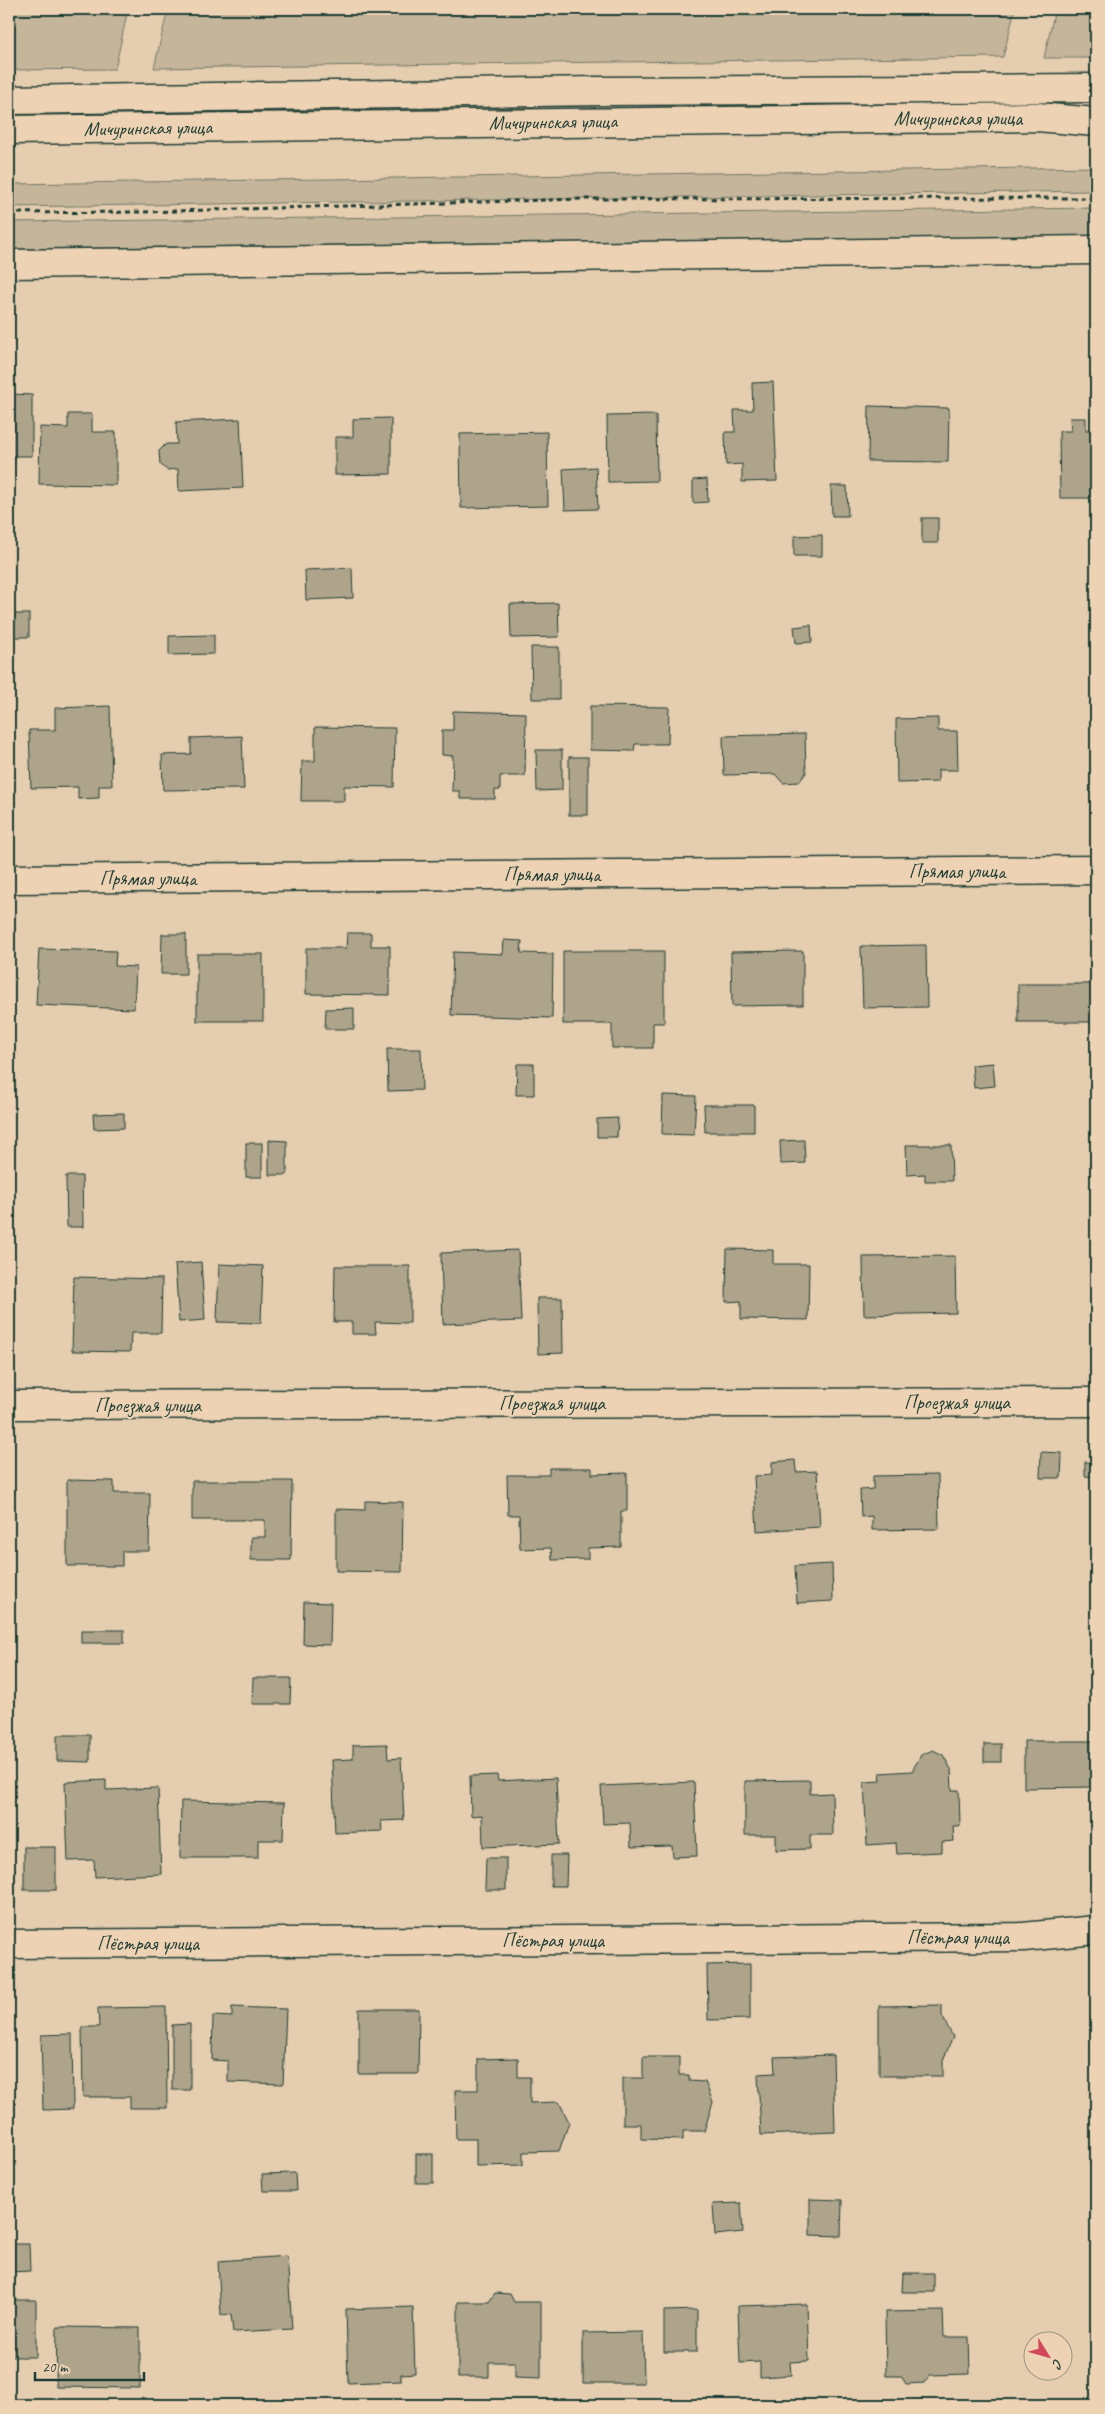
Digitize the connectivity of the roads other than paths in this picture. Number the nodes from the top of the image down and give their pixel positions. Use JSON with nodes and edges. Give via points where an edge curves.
{"nodes":[{"id":1,"x":1096,"y":88,"type":"edge"},
{"id":2,"x":9,"y":100,"type":"edge"},
{"id":3,"x":1096,"y":122,"type":"edge"},
{"id":4,"x":9,"y":130,"type":"edge"},
{"id":5,"x":1096,"y":250,"type":"edge"},
{"id":6,"x":9,"y":264,"type":"edge"},
{"id":7,"x":1096,"y":870,"type":"edge"},
{"id":8,"x":9,"y":879,"type":"edge"},
{"id":9,"x":1096,"y":1402,"type":"edge"},
{"id":10,"x":9,"y":1405,"type":"edge"},
{"id":11,"x":1096,"y":1930,"type":"edge"},
{"id":12,"x":9,"y":1944,"type":"edge"}],
"edges":[{"from":1,"to":2,"type":"street","name":"Мичуринская улица"},
{"from":3,"to":4,"type":"street","name":"Мичуринская улица","via":[[1017,118]]},
{"from":5,"to":6,"type":"street"},
{"from":7,"to":8,"type":"street","name":"Прямая улица"},
{"from":9,"to":10,"type":"street","name":"Проезжая улица"},
{"from":11,"to":12,"type":"street","name":"Пёстрая улица","via":[[1023,1937]]}]}
